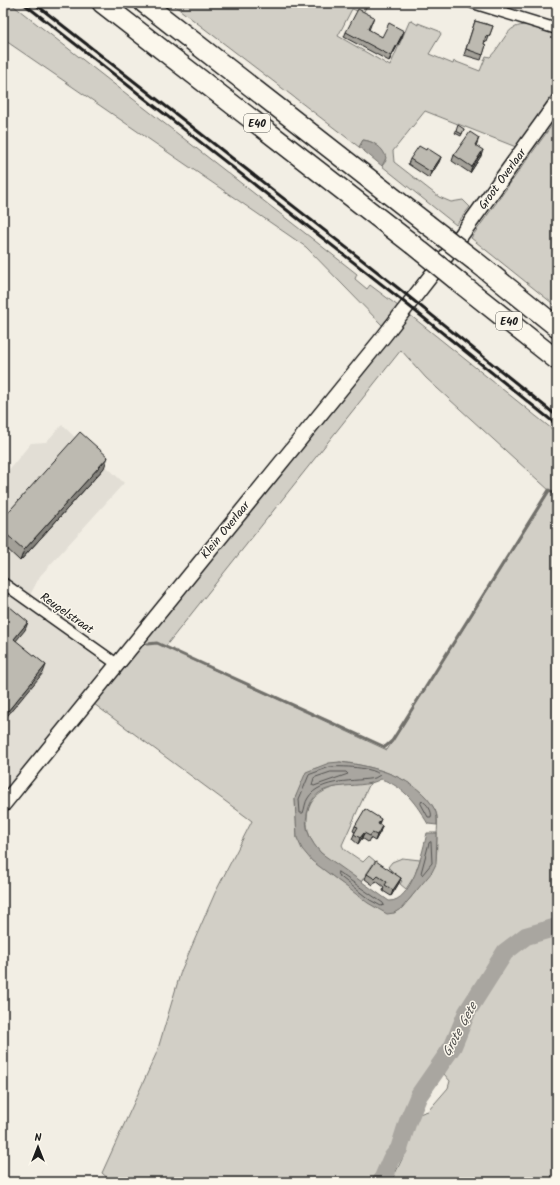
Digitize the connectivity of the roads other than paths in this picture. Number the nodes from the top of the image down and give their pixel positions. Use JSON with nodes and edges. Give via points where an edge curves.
{"nodes":[{"id":1,"x":102,"y":3,"type":"edge"},
{"id":2,"x":144,"y":3,"type":"edge"},
{"id":3,"x":473,"y":3,"type":"edge"},
{"id":4,"x":557,"y":29,"type":"edge"},
{"id":5,"x":557,"y":102,"type":"edge"},
{"id":6,"x":447,"y":255,"type":"joint"},
{"id":7,"x":557,"y":327,"type":"edge"},
{"id":8,"x":557,"y":360,"type":"edge"},
{"id":9,"x":3,"y":583,"type":"edge"},
{"id":10,"x":117,"y":664,"type":"junction"},
{"id":11,"x":3,"y":805,"type":"edge"}],
"edges":[{"from":1,"to":8,"type":"highway","number":"E40","bridge":true},
{"from":2,"to":7,"type":"highway","number":"E40","bridge":true},
{"from":3,"to":4,"type":"street"},
{"from":5,"to":6,"type":"main road","name":"Groot Overlaar"},
{"from":6,"to":10,"type":"main road","name":"Klein Overlaar"},
{"from":9,"to":10,"type":"street","name":"Reugelstraat"},
{"from":10,"to":11,"type":"main road","name":"Klein Overlaar"}]}
